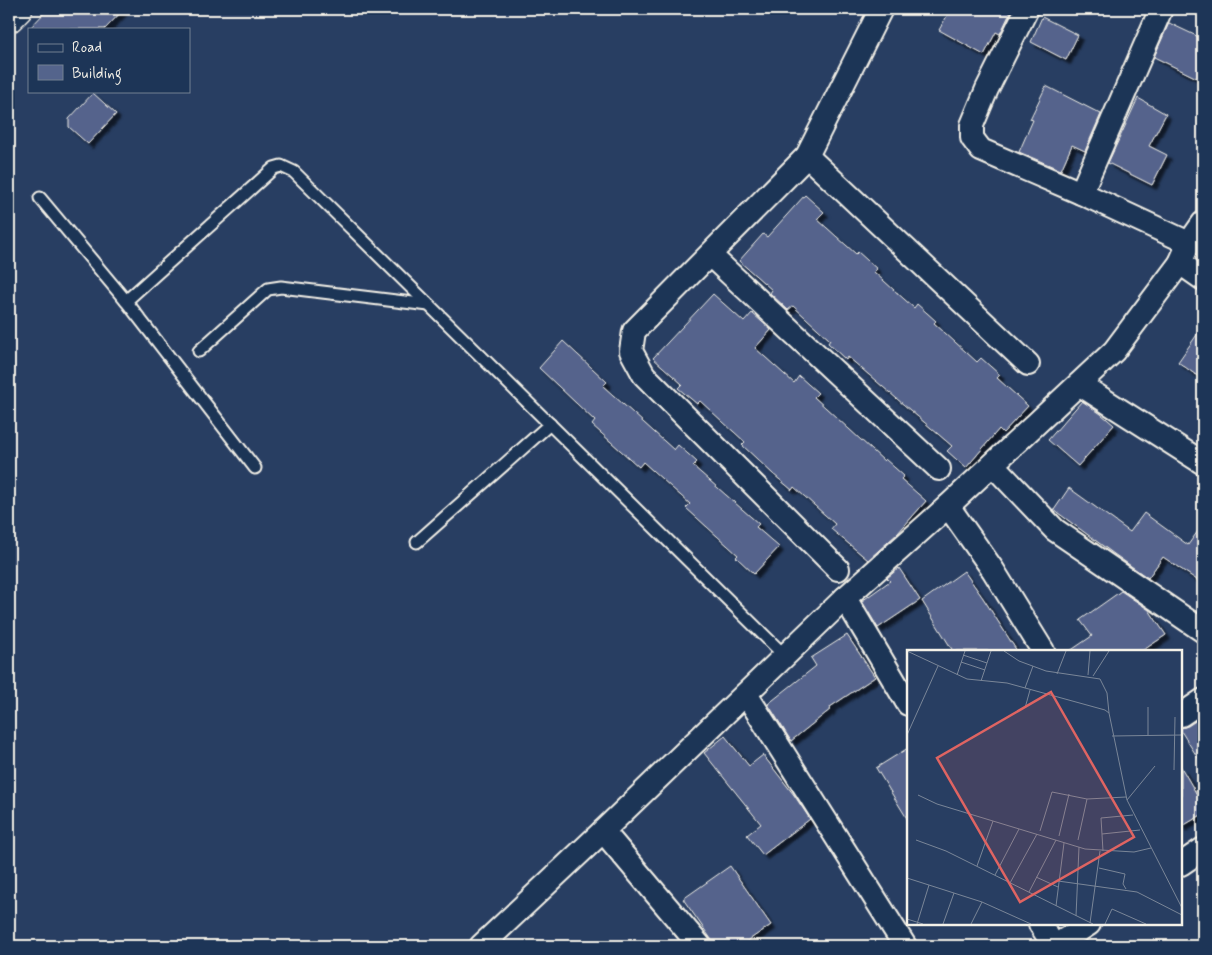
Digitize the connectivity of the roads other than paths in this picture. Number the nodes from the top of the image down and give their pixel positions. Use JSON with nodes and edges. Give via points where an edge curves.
{"nodes":[{"id":1,"x":18,"y":9,"type":"edge"},
{"id":2,"x":881,"y":9,"type":"edge"},
{"id":3,"x":1028,"y":9,"type":"edge"},
{"id":4,"x":1162,"y":9,"type":"edge"},
{"id":5,"x":9,"y":18,"type":"edge"},
{"id":6,"x":807,"y":156,"type":"junction"},
{"id":7,"x":1081,"y":193,"type":"junction"},
{"id":8,"x":40,"y":198,"type":"dead end"},
{"id":9,"x":1203,"y":223,"type":"edge"},
{"id":10,"x":1185,"y":253,"type":"junction"},
{"id":11,"x":710,"y":255,"type":"junction"},
{"id":12,"x":1203,"y":279,"type":"edge"},
{"id":13,"x":126,"y":301,"type":"junction"},
{"id":14,"x":429,"y":305,"type":"junction"},
{"id":15,"x":199,"y":351,"type":"dead end"},
{"id":16,"x":1028,"y":364,"type":"dead end"},
{"id":17,"x":1079,"y":384,"type":"junction"},
{"id":18,"x":550,"y":424,"type":"junction"},
{"id":19,"x":1203,"y":463,"type":"edge"},
{"id":20,"x":993,"y":465,"type":"junction"},
{"id":21,"x":255,"y":468,"type":"dead end"},
{"id":22,"x":939,"y":469,"type":"dead end"},
{"id":23,"x":948,"y":506,"type":"junction"},
{"id":24,"x":417,"y":542,"type":"dead end"},
{"id":25,"x":838,"y":570,"type":"dead end"},
{"id":26,"x":844,"y":598,"type":"junction"},
{"id":27,"x":1203,"y":631,"type":"edge"},
{"id":28,"x":1042,"y":650,"type":"edge"},
{"id":29,"x":785,"y":656,"type":"junction"},
{"id":30,"x":746,"y":694,"type":"junction"},
{"id":31,"x":1203,"y":700,"type":"edge"},
{"id":32,"x":907,"y":702,"type":"edge"},
{"id":33,"x":1182,"y":714,"type":"edge"},
{"id":34,"x":603,"y":831,"type":"junction"},
{"id":35,"x":1203,"y":849,"type":"edge"},
{"id":36,"x":1182,"y":863,"type":"edge"},
{"id":37,"x":1041,"y":925,"type":"edge"},
{"id":38,"x":1087,"y":925,"type":"edge"},
{"id":39,"x":481,"y":946,"type":"edge"},
{"id":40,"x":700,"y":946,"type":"edge"},
{"id":41,"x":905,"y":946,"type":"edge"},
{"id":42,"x":1054,"y":946,"type":"edge"}],
"edges":[{"from":1,"to":5,"type":"main road"},
{"from":2,"to":6,"type":"street"},
{"from":3,"to":7,"type":"street","via":[[987,89],[972,125],[972,138],[981,150]]},
{"from":4,"to":7,"type":"street"},
{"from":6,"to":11,"type":"street"},
{"from":6,"to":16,"type":"street"},
{"from":7,"to":10,"type":"street"},
{"from":8,"to":13,"type":"lane"},
{"from":9,"to":10,"type":"street"},
{"from":10,"to":12,"type":"street"},
{"from":10,"to":17,"type":"street","via":[[1114,351]]},
{"from":11,"to":22,"type":"street"},
{"from":11,"to":25,"type":"street","via":[[634,331],[631,351],[644,375]]},
{"from":13,"to":14,"type":"lane","via":[[274,168],[281,166],[294,172]]},
{"from":13,"to":21,"type":"lane"},
{"from":14,"to":15,"type":"lane","via":[[281,287],[268,289]]},
{"from":14,"to":18,"type":"lane"},
{"from":17,"to":19,"type":"street"},
{"from":17,"to":20,"type":"street"},
{"from":18,"to":24,"type":"lane"},
{"from":18,"to":29,"type":"lane"},
{"from":20,"to":23,"type":"street"},
{"from":20,"to":27,"type":"street","via":[[1056,530]]},
{"from":23,"to":26,"type":"street"},
{"from":23,"to":28,"type":"street","via":[[993,570]]},
{"from":26,"to":29,"type":"street"},
{"from":26,"to":32,"type":"street"},
{"from":29,"to":30,"type":"street"},
{"from":30,"to":34,"type":"street"},
{"from":30,"to":41,"type":"street"},
{"from":31,"to":33,"type":"street"},
{"from":34,"to":39,"type":"street"},
{"from":34,"to":40,"type":"street"},
{"from":35,"to":36,"type":"street"},
{"from":37,"to":42,"type":"street"},
{"from":38,"to":42,"type":"street"}]}
